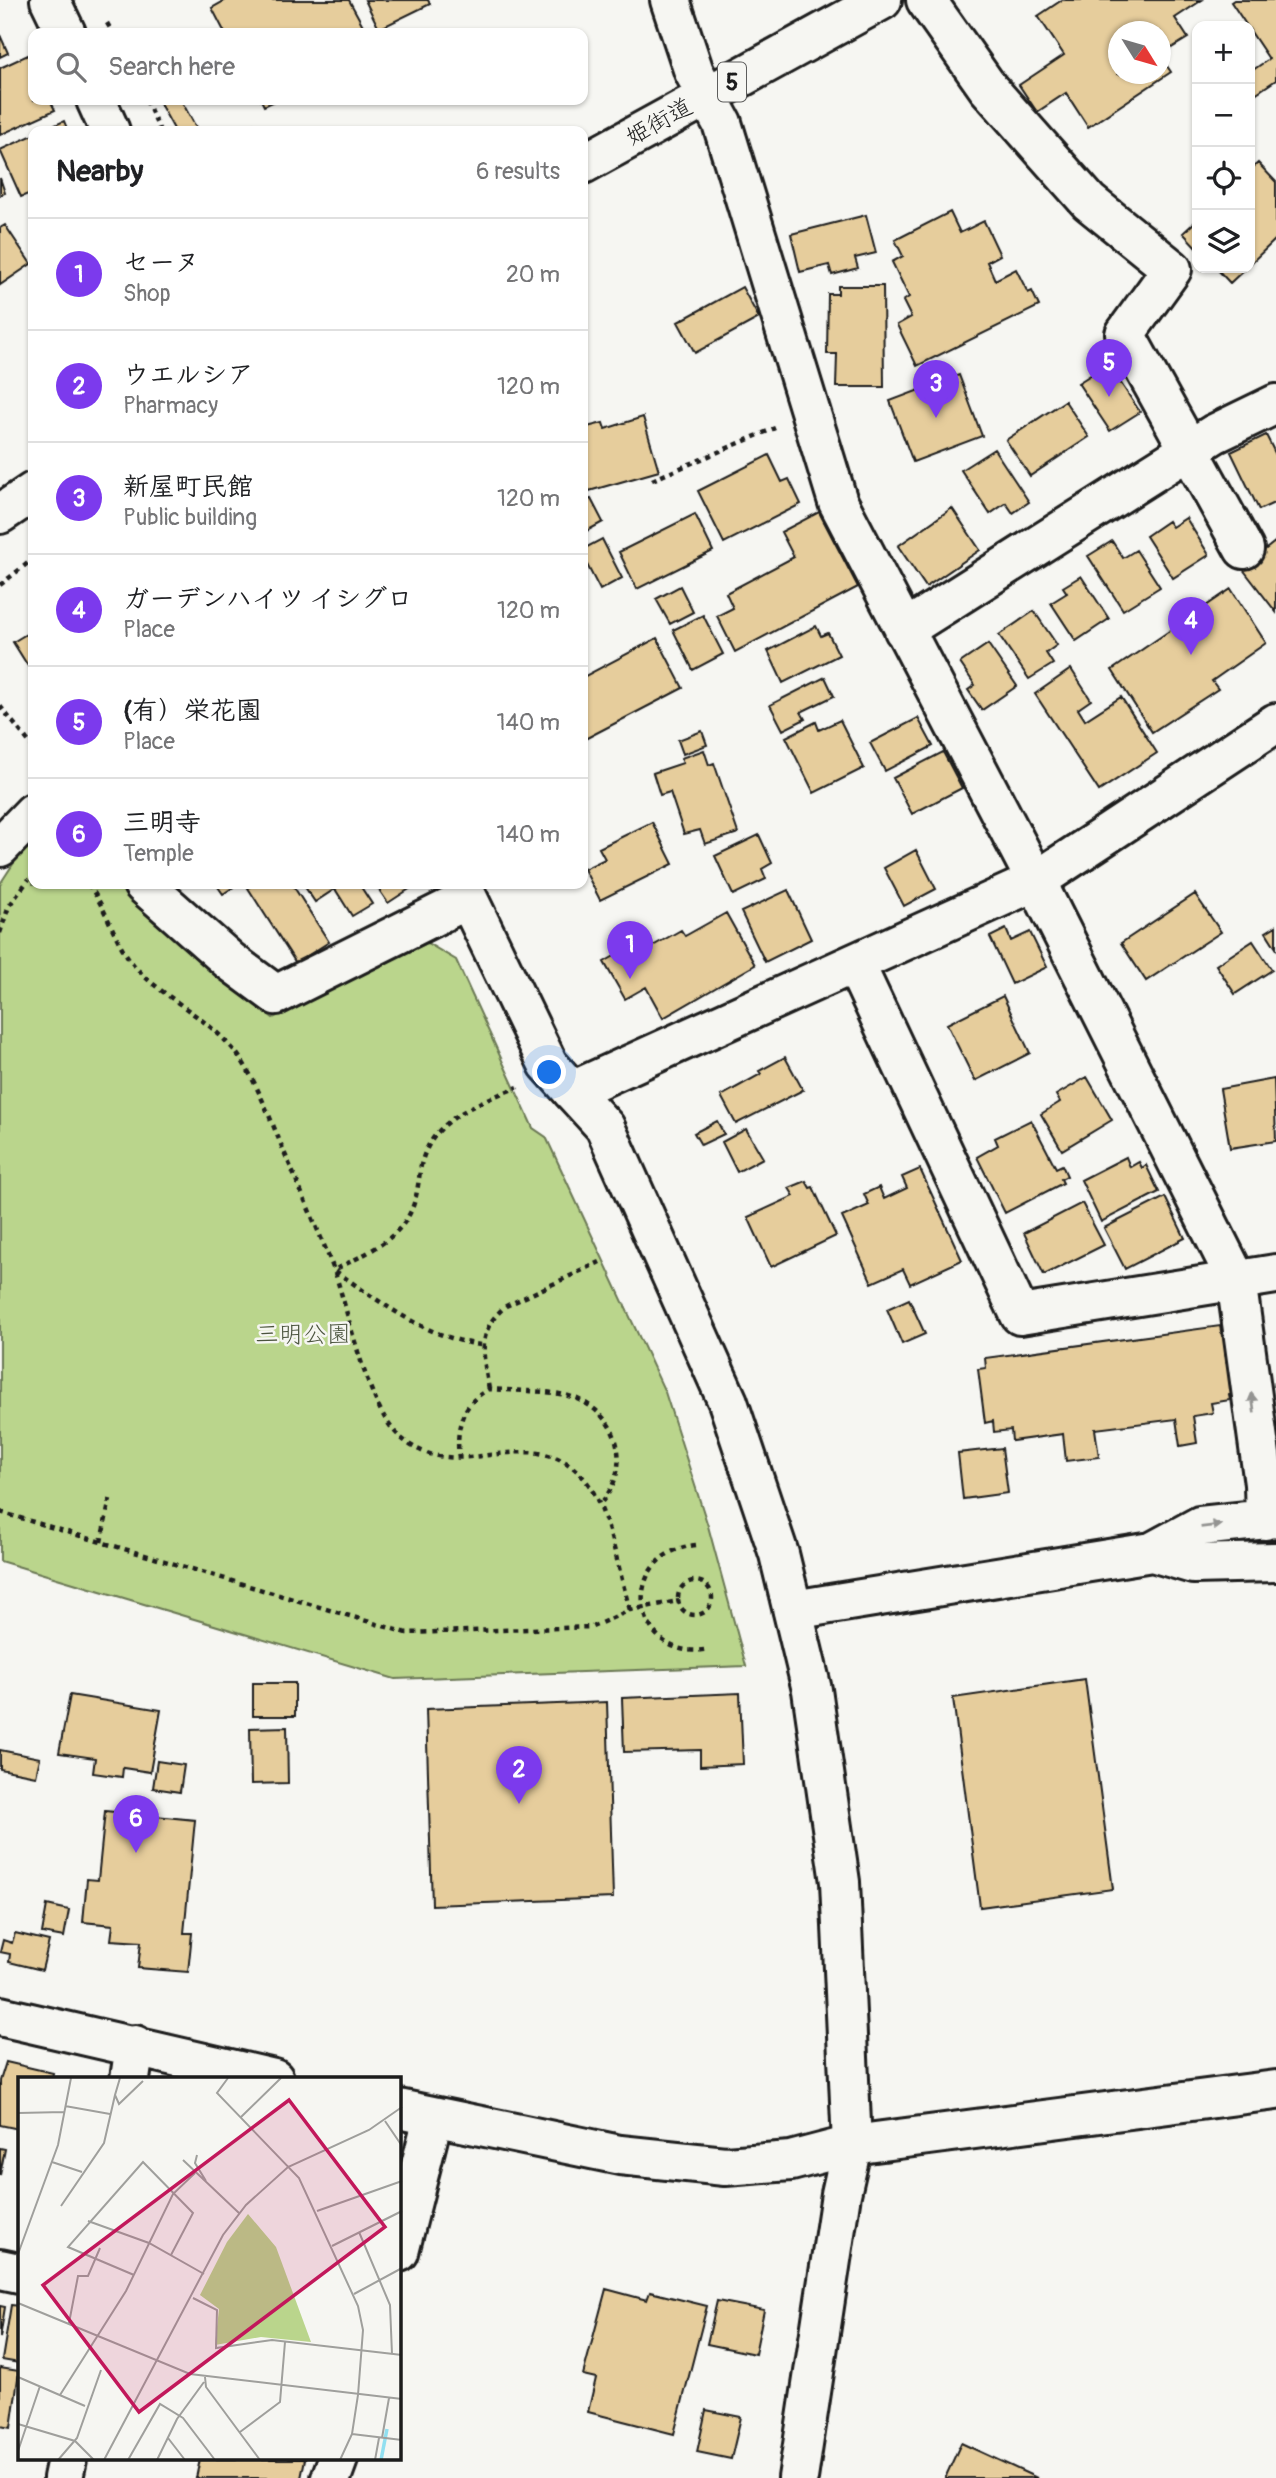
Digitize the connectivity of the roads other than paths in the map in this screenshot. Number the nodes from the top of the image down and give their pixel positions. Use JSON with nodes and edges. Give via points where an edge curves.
{"nodes":[{"id":1,"x":50,"y":0,"type":"edge"},
{"id":2,"x":670,"y":0,"type":"edge"},
{"id":3,"x":882,"y":0,"type":"edge"},
{"id":4,"x":926,"y":0,"type":"edge"},
{"id":5,"x":64,"y":28,"type":"edge"},
{"id":6,"x":708,"y":95,"type":"junction"},
{"id":7,"x":98,"y":105,"type":"edge"},
{"id":8,"x":108,"y":126,"type":"edge"},
{"id":9,"x":588,"y":161,"type":"edge"},
{"id":10,"x":1276,"y":404,"type":"edge"},
{"id":11,"x":1189,"y":450,"type":"junction"},
{"id":12,"x":28,"y":495,"type":"edge"},
{"id":13,"x":0,"y":514,"type":"edge"},
{"id":14,"x":1244,"y":549,"type":"dead end"},
{"id":15,"x":904,"y":630,"type":"junction"},
{"id":16,"x":1276,"y":723,"type":"edge"},
{"id":17,"x":28,"y":818,"type":"edge"},
{"id":18,"x":0,"y":847,"type":"edge"},
{"id":19,"x":1036,"y":881,"type":"junction"},
{"id":20,"x":149,"y":889,"type":"edge"},
{"id":21,"x":464,"y":892,"type":"edge"},
{"id":22,"x":855,"y":964,"type":"junction"},
{"id":23,"x":572,"y":1091,"type":"junction"},
{"id":24,"x":1276,"y":1274,"type":"edge"},
{"id":25,"x":1236,"y":1279,"type":"junction"},
{"id":26,"x":1270,"y":1519,"type":"edge"},
{"id":27,"x":1152,"y":1552,"type":"junction"},
{"id":28,"x":1276,"y":1562,"type":"edge"},
{"id":29,"x":793,"y":1610,"type":"junction"},
{"id":30,"x":0,"y":2016,"type":"edge"},
{"id":31,"x":133,"y":2062,"type":"edge"},
{"id":32,"x":257,"y":2077,"type":"edge"},
{"id":33,"x":1276,"y":2090,"type":"edge"},
{"id":34,"x":416,"y":2114,"type":"edge"},
{"id":35,"x":852,"y":2145,"type":"junction"},
{"id":36,"x":401,"y":2236,"type":"edge"},
{"id":37,"x":0,"y":2269,"type":"edge"},
{"id":38,"x":18,"y":2273,"type":"edge"},
{"id":39,"x":66,"y":2460,"type":"edge"},
{"id":40,"x":338,"y":2460,"type":"edge"},
{"id":41,"x":64,"y":2478,"type":"edge"},
{"id":42,"x":331,"y":2478,"type":"edge"},
{"id":43,"x":798,"y":2478,"type":"edge"}],
"edges":[{"from":1,"to":5,"type":"street"},
{"from":2,"to":6,"type":"street","via":[[694,72]]},
{"from":3,"to":6,"type":"street","name":"姫街道","number":"5"},
{"from":4,"to":11,"type":"street","via":[[988,88],[1088,202],[1172,269],[1125,334]]},
{"from":6,"to":9,"type":"street","name":"姫街道","number":"5"},
{"from":6,"to":15,"type":"street","via":[[722,122],[838,502]]},
{"from":7,"to":8,"type":"street"},
{"from":10,"to":11,"type":"street"},
{"from":11,"to":14,"type":"street"},
{"from":11,"to":15,"type":"street"},
{"from":12,"to":13,"type":"street"},
{"from":15,"to":19,"type":"street"},
{"from":16,"to":19,"type":"street"},
{"from":17,"to":18,"type":"street"},
{"from":19,"to":22,"type":"street"},
{"from":19,"to":25,"type":"street"},
{"from":20,"to":21,"type":"street","via":[[276,995]]},
{"from":21,"to":23,"type":"street","via":[[548,1064]]},
{"from":22,"to":23,"type":"street"},
{"from":22,"to":25,"type":"street","via":[[1020,1315]]},
{"from":23,"to":29,"type":"street","via":[[605,1128],[728,1402]]},
{"from":24,"to":25,"type":"street"},
{"from":26,"to":25,"type":"street","one_way":true},
{"from":27,"to":26,"type":"street","one_way":true,"via":[[1200,1527]]},
{"from":27,"to":28,"type":"street","via":[[1193,1564]]},
{"from":27,"to":29,"type":"street"},
{"from":29,"to":35,"type":"street","via":[[812,1690],[840,1882]]},
{"from":30,"to":31,"type":"street"},
{"from":31,"to":32,"type":"street"},
{"from":33,"to":35,"type":"street"},
{"from":34,"to":35,"type":"street","via":[[620,2155],[725,2166],[791,2161]]},
{"from":34,"to":36,"type":"street"},
{"from":35,"to":43,"type":"street"},
{"from":37,"to":38,"type":"street"},
{"from":39,"to":41,"type":"street"},
{"from":40,"to":42,"type":"street"}]}
